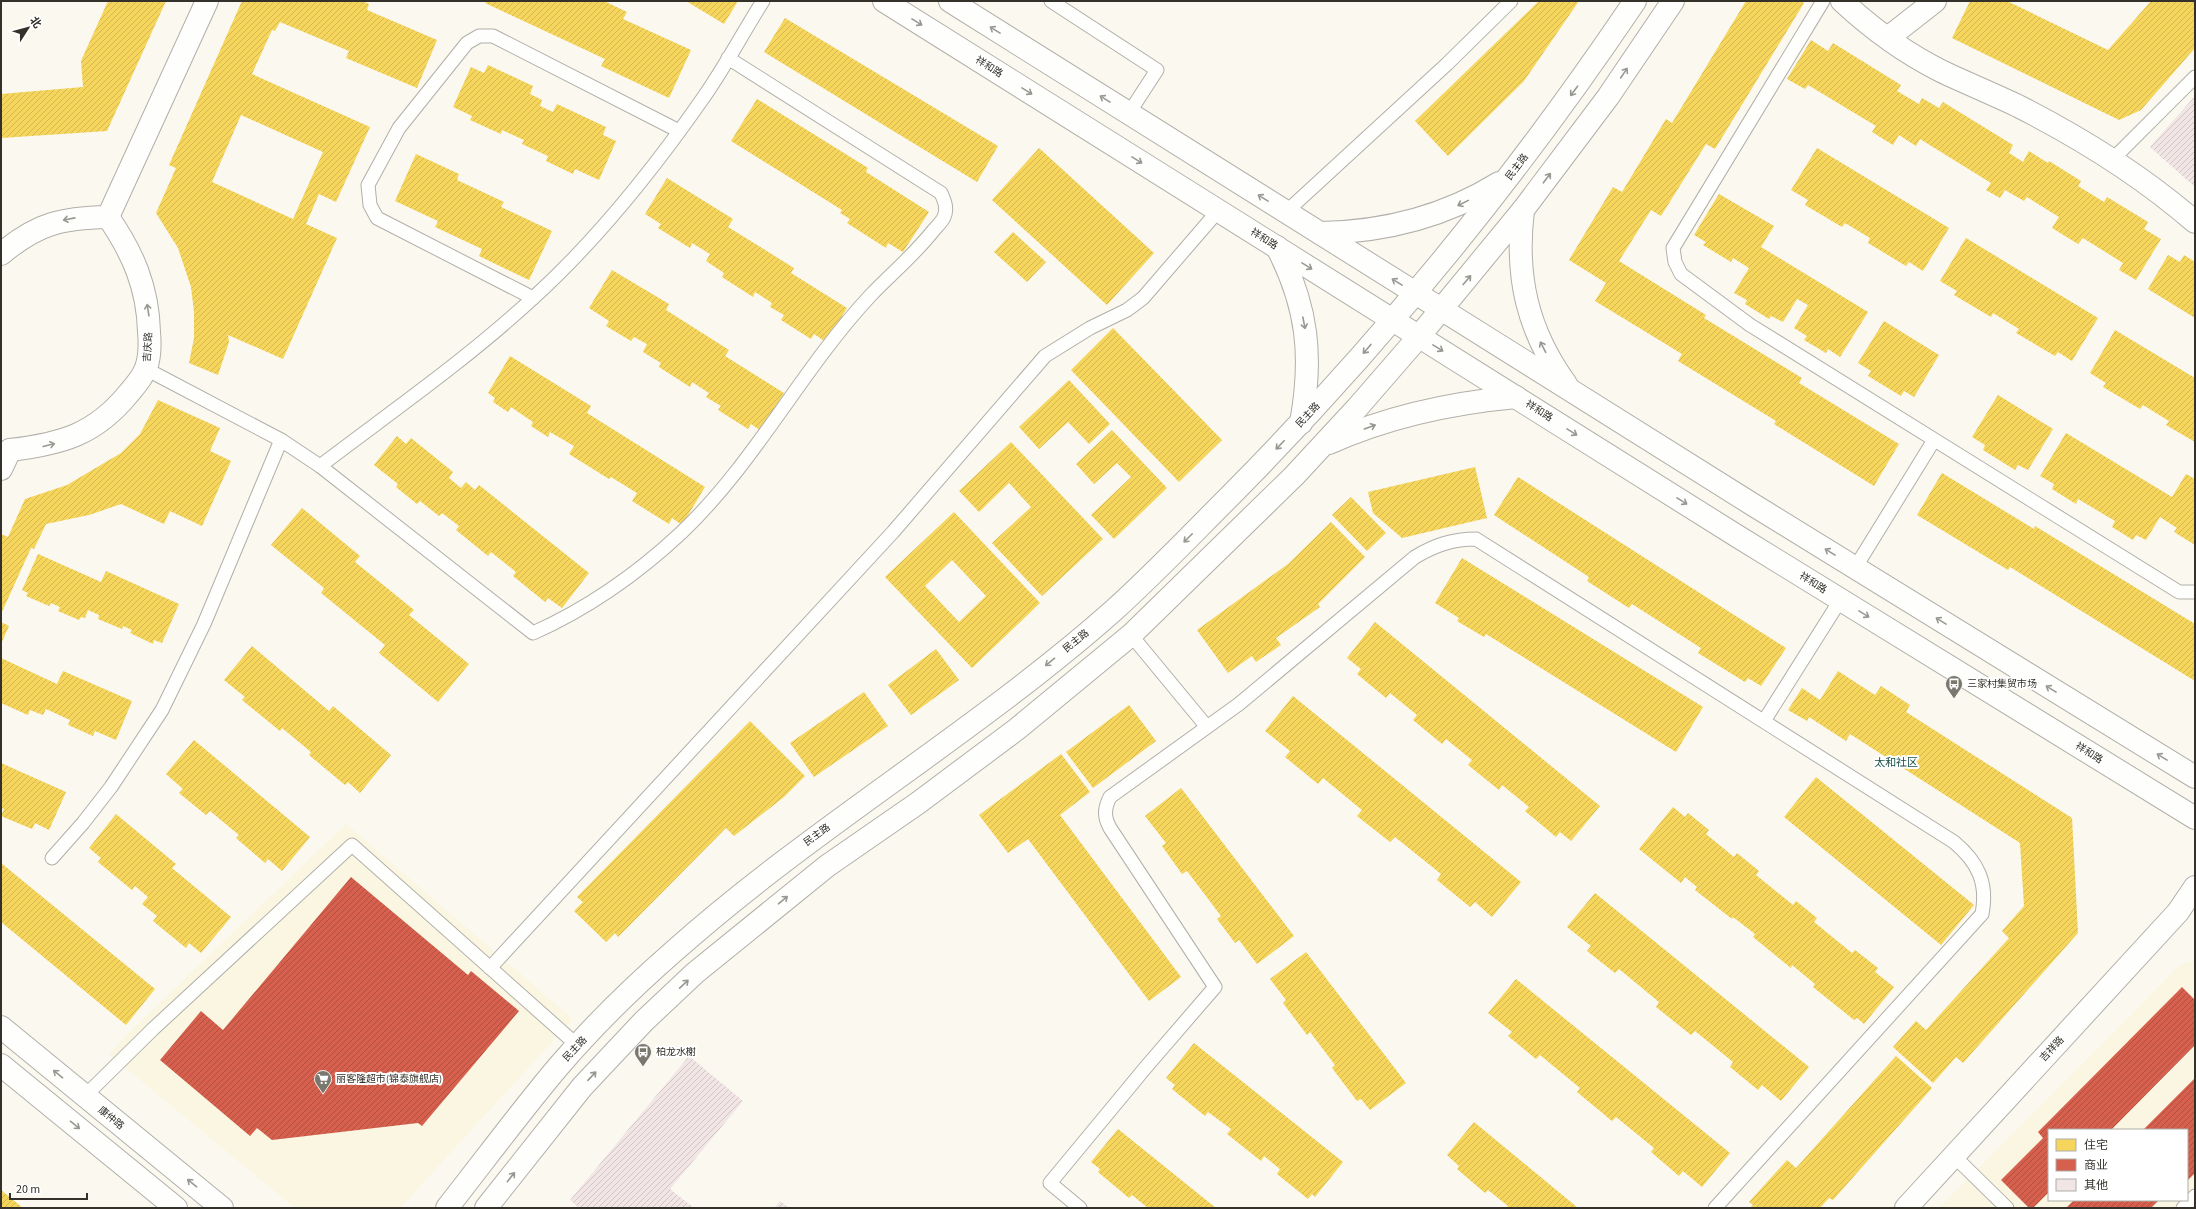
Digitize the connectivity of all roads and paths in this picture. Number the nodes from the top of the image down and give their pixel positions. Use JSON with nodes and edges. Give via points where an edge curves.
{"nodes":[{"id":1,"x":207,"y":1,"type":"edge"},
{"id":2,"x":763,"y":1,"type":"edge"},
{"id":3,"x":884,"y":1,"type":"edge"},
{"id":4,"x":950,"y":1,"type":"edge"},
{"id":5,"x":1051,"y":1,"type":"edge"},
{"id":6,"x":1511,"y":1,"type":"edge"},
{"id":7,"x":1635,"y":1,"type":"edge"},
{"id":8,"x":1673,"y":1,"type":"edge"},
{"id":9,"x":1823,"y":1,"type":"edge"},
{"id":10,"x":1842,"y":1,"type":"edge"},
{"id":11,"x":1935,"y":1,"type":"edge"},
{"id":12,"x":1889,"y":38,"type":"junction"},
{"id":13,"x":728,"y":58,"type":"junction"},
{"id":14,"x":2195,"y":77,"type":"edge"},
{"id":15,"x":1129,"y":113,"type":"junction"},
{"id":16,"x":679,"y":131,"type":"junction"},
{"id":17,"x":2112,"y":160,"type":"junction"},
{"id":18,"x":1509,"y":177,"type":"junction"},
{"id":19,"x":1523,"y":210,"type":"junction"},
{"id":20,"x":1218,"y":211,"type":"junction"},
{"id":21,"x":1286,"y":212,"type":"junction"},
{"id":22,"x":108,"y":217,"type":"junction"},
{"id":23,"x":2195,"y":222,"type":"edge"},
{"id":24,"x":1320,"y":233,"type":"junction"},
{"id":25,"x":1276,"y":247,"type":"junction"},
{"id":26,"x":1,"y":254,"type":"edge"},
{"id":27,"x":1415,"y":293,"type":"junction"},
{"id":28,"x":534,"y":298,"type":"junction"},
{"id":29,"x":1442,"y":310,"type":"junction"},
{"id":30,"x":1393,"y":320,"type":"junction"},
{"id":31,"x":1419,"y":336,"type":"junction"},
{"id":32,"x":146,"y":369,"type":"junction"},
{"id":33,"x":1572,"y":391,"type":"junction"},
{"id":34,"x":1516,"y":397,"type":"junction"},
{"id":35,"x":1301,"y":423,"type":"junction"},
{"id":36,"x":281,"y":440,"type":"junction"},
{"id":37,"x":1934,"y":440,"type":"junction"},
{"id":38,"x":1321,"y":447,"type":"junction"},
{"id":39,"x":4,"y":452,"type":"edge"},
{"id":40,"x":320,"y":466,"type":"junction"},
{"id":41,"x":1855,"y":568,"type":"junction"},
{"id":42,"x":2195,"y":592,"type":"edge"},
{"id":43,"x":1841,"y":600,"type":"junction"},
{"id":44,"x":1132,"y":635,"type":"junction"},
{"id":45,"x":1764,"y":722,"type":"junction"},
{"id":46,"x":1207,"y":727,"type":"junction"},
{"id":47,"x":2195,"y":778,"type":"edge"},
{"id":48,"x":2195,"y":818,"type":"edge"},
{"id":49,"x":52,"y":858,"type":"dead end"},
{"id":50,"x":2195,"y":888,"type":"edge"},
{"id":51,"x":490,"y":968,"type":"junction"},
{"id":52,"x":1,"y":1028,"type":"edge"},
{"id":53,"x":578,"y":1046,"type":"junction"},
{"id":54,"x":1,"y":1065,"type":"edge"},
{"id":55,"x":85,"y":1096,"type":"junction"},
{"id":56,"x":1954,"y":1156,"type":"junction"},
{"id":57,"x":2195,"y":1196,"type":"edge"},
{"id":58,"x":176,"y":1208,"type":"edge"},
{"id":59,"x":222,"y":1208,"type":"edge"},
{"id":60,"x":447,"y":1208,"type":"edge"},
{"id":61,"x":486,"y":1208,"type":"edge"},
{"id":62,"x":1080,"y":1208,"type":"edge"},
{"id":63,"x":1715,"y":1208,"type":"edge"},
{"id":64,"x":1906,"y":1208,"type":"edge"},
{"id":65,"x":2007,"y":1208,"type":"edge"},
{"id":66,"x":2183,"y":1208,"type":"edge"}],
"edges":[{"from":1,"to":22,"type":"main road"},
{"from":2,"to":13,"type":"lane"},
{"from":3,"to":20,"type":"main road","name":"祥和路","one_way":true},
{"from":15,"to":4,"type":"main road","one_way":true},
{"from":5,"to":15,"type":"lane","via":[[1157,70]]},
{"from":6,"to":21,"type":"lane","via":[[1442,69]]},
{"from":7,"to":18,"type":"main road","name":"民主路","one_way":true,"via":[[1582,79]]},
{"from":19,"to":8,"type":"main road","one_way":true,"via":[[1608,97]]},
{"from":9,"to":37,"type":"lane","via":[[1673,248],[1674,262],[1682,274],[1750,325]]},
{"from":10,"to":12,"type":"main road"},
{"from":11,"to":12,"type":"main road"},
{"from":12,"to":17,"type":"main road","via":[[1940,70],[2030,113]]},
{"from":13,"to":16,"type":"lane"},
{"from":13,"to":40,"type":"lane","via":[[941,193],[946,205],[944,216],[919,249],[871,295],[843,327],[742,465],[682,532],[615,589],[568,617],[533,633]]},
{"from":14,"to":17,"type":"lane"},
{"from":21,"to":15,"type":"main road","one_way":true},
{"from":16,"to":28,"type":"lane","via":[[636,187]]},
{"from":16,"to":28,"type":"lane","via":[[493,36],[479,36],[467,43],[399,128],[368,185],[370,205],[377,218]]},
{"from":17,"to":23,"type":"main road"},
{"from":18,"to":24,"type":"main road","one_way":true,"via":[[1484,193],[1431,216],[1376,229]]},
{"from":18,"to":27,"type":"main road","name":"民主路"},
{"from":29,"to":19,"type":"main road","one_way":true},
{"from":33,"to":19,"type":"main road","one_way":true,"via":[[1542,345],[1524,293],[1520,266]]},
{"from":20,"to":25,"type":"main road","name":"祥和路"},
{"from":20,"to":51,"type":"lane","via":[[1142,298],[1127,310],[1090,328],[1045,356],[893,532]]},
{"from":21,"to":24,"type":"main road"},
{"from":22,"to":26,"type":"main road","one_way":true,"via":[[76,218],[55,222],[17,240]]},
{"from":32,"to":22,"type":"main road","name":"吉庆路","one_way":true,"via":[[150,342],[144,290],[136,264]]},
{"from":27,"to":24,"type":"main road","one_way":true},
{"from":25,"to":30,"type":"main road","name":"祥和路","one_way":true},
{"from":25,"to":35,"type":"main road","one_way":true,"via":[[1296,289],[1306,334],[1308,364]]},
{"from":27,"to":29,"type":"main road"},
{"from":27,"to":30,"type":"main road","name":"民主路"},
{"from":28,"to":40,"type":"lane","via":[[492,335]]},
{"from":29,"to":31,"type":"main road"},
{"from":29,"to":33,"type":"main road"},
{"from":30,"to":31,"type":"main road","name":"祥和路"},
{"from":30,"to":35,"type":"main road","name":"民主路","one_way":true},
{"from":31,"to":34,"type":"main road","name":"祥和路","one_way":true},
{"from":31,"to":38,"type":"main road"},
{"from":32,"to":36,"type":"lane"},
{"from":39,"to":32,"type":"main road","name":"吉庆路","one_way":true,"via":[[46,446],[82,433],[112,411],[137,384]]},
{"from":41,"to":33,"type":"main road","one_way":true},
{"from":38,"to":34,"type":"main road","one_way":true,"via":[[1379,423],[1409,414],[1444,406]]},
{"from":34,"to":43,"type":"main road","name":"祥和路","one_way":true},
{"from":35,"to":53,"type":"main road","name":"民主路","one_way":true,"via":[[1111,612],[998,704],[768,872],[674,950],[622,999]]},
{"from":36,"to":40,"type":"lane"},
{"from":36,"to":49,"type":"lane","via":[[204,624],[162,710],[111,787]]},
{"from":37,"to":41,"type":"lane"},
{"from":37,"to":42,"type":"lane","via":[[2179,592]]},
{"from":38,"to":44,"type":"main road"},
{"from":47,"to":41,"type":"main road","one_way":true},
{"from":43,"to":45,"type":"lane"},
{"from":43,"to":48,"type":"main road","name":"祥和路","one_way":true},
{"from":44,"to":46,"type":"lane"},
{"from":61,"to":44,"type":"main road","one_way":true,"via":[[582,1087],[695,973],[821,870],[918,803],[1017,729]]},
{"from":45,"to":46,"type":"lane","via":[[1476,539],[1468,539],[1444,542],[1416,557],[1239,704]]},
{"from":45,"to":63,"type":"lane","via":[[1954,842],[1975,863],[1981,876],[1985,901],[1982,914]]},
{"from":46,"to":62,"type":"lane","via":[[1115,792],[1106,804],[1106,821],[1110,828],[1215,987],[1050,1183]]},
{"from":50,"to":56,"type":"main road","name":"吉祥路","via":[[2178,912]]},
{"from":51,"to":53,"type":"lane"},
{"from":51,"to":55,"type":"lane","via":[[352,845],[153,1029]]},
{"from":55,"to":52,"type":"main road","name":"康仲路","one_way":true},
{"from":53,"to":60,"type":"main road","name":"民主路","via":[[558,1067]]},
{"from":54,"to":58,"type":"main road","one_way":true},
{"from":59,"to":55,"type":"main road","name":"康仲路","one_way":true},
{"from":56,"to":64,"type":"main road","name":"吉祥路"},
{"from":56,"to":65,"type":"lane"},
{"from":57,"to":66,"type":"lane"}]}
